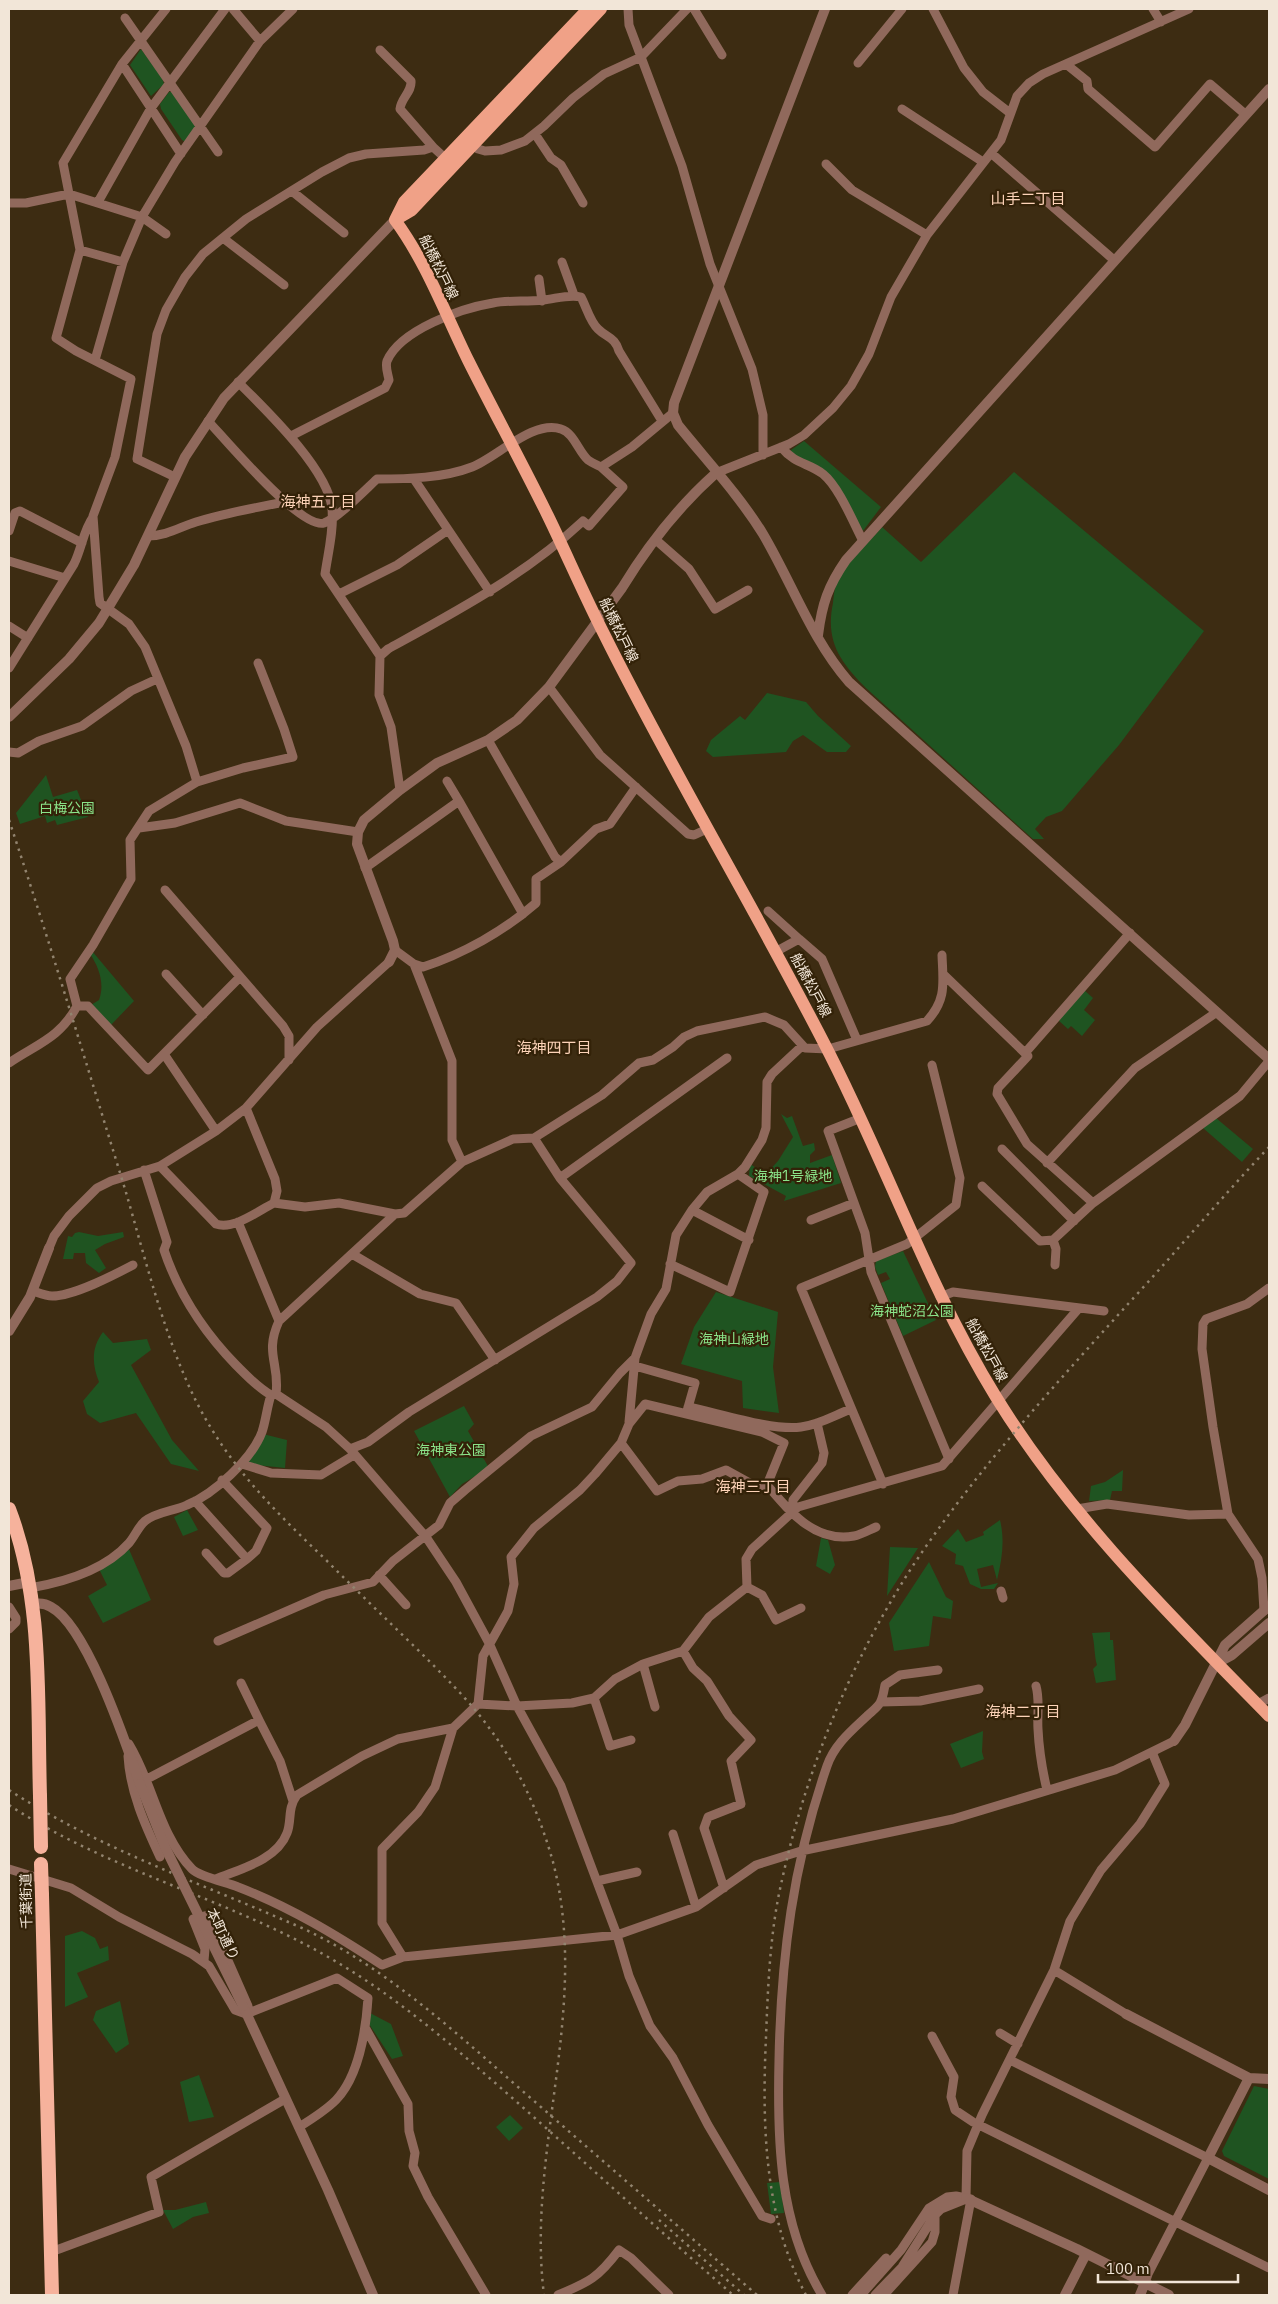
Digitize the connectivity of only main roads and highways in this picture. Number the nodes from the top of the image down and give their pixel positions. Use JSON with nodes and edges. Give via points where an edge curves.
{"nodes":[{"id":1,"x":588,"y":9,"type":"edge"},
{"id":2,"x":601,"y":9,"type":"edge"},
{"id":3,"x":395,"y":220,"type":"junction"},
{"id":4,"x":9,"y":1509,"type":"edge"},
{"id":5,"x":1263,"y":1701,"type":"edge"},
{"id":6,"x":1269,"y":1716,"type":"edge"},
{"id":7,"x":51,"y":2293,"type":"edge"}],
"edges":[{"from":1,"to":3,"type":"main road","via":[[404,202]]},
{"from":2,"to":3,"type":"main road","via":[[412,210]]},
{"from":3,"to":5,"type":"main road","name":"船橋松戸線","via":[[415,248],[668,759],[777,951],[828,1049],[940,1297],[999,1401],[1077,1510],[1131,1573],[1217,1663]]},
{"from":4,"to":7,"type":"highway","name":"千葉街道","bridge":true,"via":[[22,1547],[33,1604]]},
{"from":5,"to":6,"type":"main road","name":"船橋松戸線"}]}
